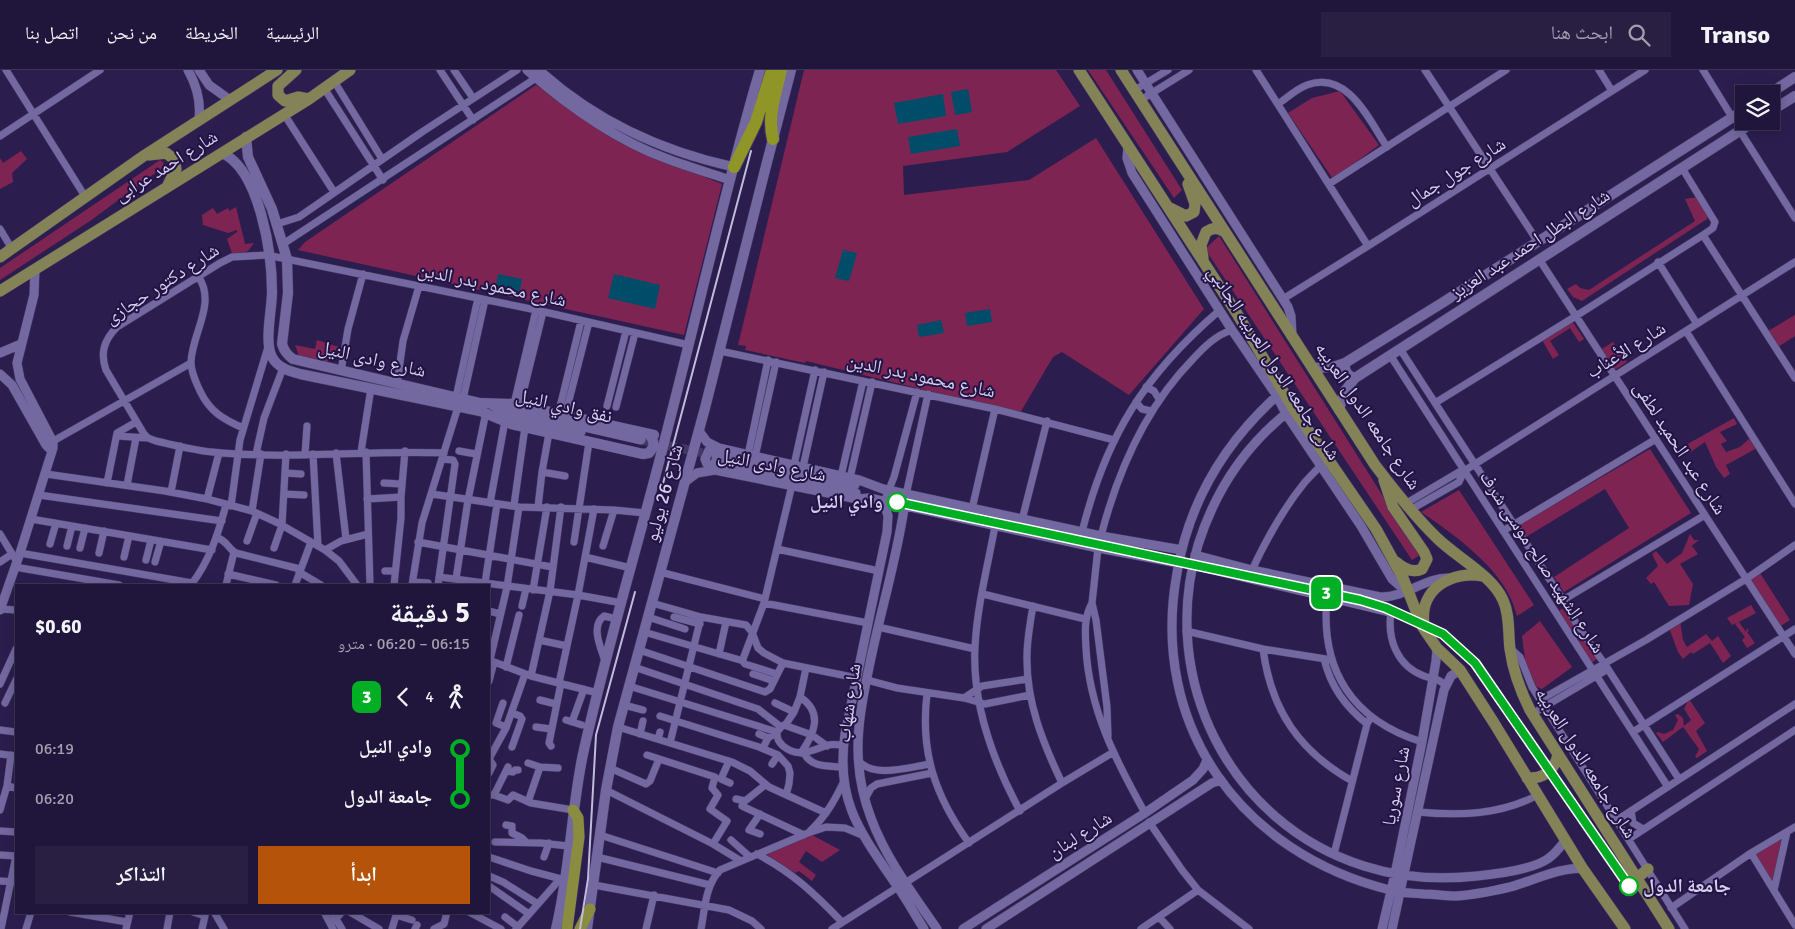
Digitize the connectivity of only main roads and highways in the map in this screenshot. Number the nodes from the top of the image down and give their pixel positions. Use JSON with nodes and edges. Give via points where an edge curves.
{"nodes":[{"id":1,"x":277,"y":70,"type":"edge"},
{"id":2,"x":296,"y":70,"type":"edge"},
{"id":3,"x":350,"y":70,"type":"edge"},
{"id":4,"x":760,"y":70,"type":"edge"},
{"id":5,"x":772,"y":70,"type":"edge"},
{"id":6,"x":781,"y":70,"type":"edge"},
{"id":7,"x":791,"y":70,"type":"edge"},
{"id":8,"x":1079,"y":70,"type":"edge"},
{"id":9,"x":1121,"y":70,"type":"edge"},
{"id":10,"x":1795,"y":77,"type":"edge"},
{"id":11,"x":1780,"y":87,"type":"edge"},
{"id":12,"x":1795,"y":96,"type":"edge"},
{"id":13,"x":309,"y":99,"type":"junction"},
{"id":14,"x":1780,"y":105,"type":"edge"},
{"id":15,"x":1735,"y":115,"type":"edge"},
{"id":16,"x":1732,"y":117,"type":"junction"},
{"id":17,"x":1740,"y":131,"type":"joint"},
{"id":18,"x":246,"y":137,"type":"junction"},
{"id":19,"x":773,"y":139,"type":"junction"},
{"id":20,"x":222,"y":153,"type":"junction"},
{"id":21,"x":145,"y":155,"type":"junction"},
{"id":22,"x":1183,"y":168,"type":"junction"},
{"id":23,"x":732,"y":173,"type":"junction"},
{"id":24,"x":168,"y":185,"type":"junction"},
{"id":25,"x":1168,"y":207,"type":"junction"},
{"id":26,"x":1225,"y":232,"type":"junction"},
{"id":27,"x":0,"y":257,"type":"edge"},
{"id":28,"x":1204,"y":264,"type":"junction"},
{"id":29,"x":0,"y":291,"type":"edge"},
{"id":30,"x":271,"y":309,"type":"junction"},
{"id":31,"x":286,"y":310,"type":"junction"},
{"id":32,"x":303,"y":361,"type":"junction"},
{"id":33,"x":1345,"y":363,"type":"junction"},
{"id":34,"x":1313,"y":368,"type":"junction"},
{"id":35,"x":300,"y":374,"type":"junction"},
{"id":36,"x":1355,"y":378,"type":"junction"},
{"id":37,"x":459,"y":401,"type":"junction"},
{"id":38,"x":483,"y":408,"type":"junction"},
{"id":39,"x":1339,"y":410,"type":"junction"},
{"id":40,"x":667,"y":431,"type":"junction"},
{"id":41,"x":643,"y":443,"type":"junction"},
{"id":42,"x":1383,"y":475,"type":"junction"},
{"id":43,"x":1392,"y":556,"type":"junction"},
{"id":44,"x":1483,"y":576,"type":"junction"},
{"id":45,"x":1423,"y":627,"type":"junction"},
{"id":46,"x":1558,"y":755,"type":"junction"},
{"id":47,"x":1527,"y":778,"type":"junction"},
{"id":48,"x":573,"y":810,"type":"junction"},
{"id":49,"x":1648,"y":869,"type":"road end"},
{"id":50,"x":1637,"y":878,"type":"junction"},
{"id":51,"x":590,"y":908,"type":"junction"},
{"id":52,"x":556,"y":929,"type":"edge"},
{"id":53,"x":567,"y":929,"type":"edge"},
{"id":54,"x":580,"y":929,"type":"edge"},
{"id":55,"x":586,"y":929,"type":"edge"},
{"id":56,"x":1625,"y":929,"type":"edge"},
{"id":57,"x":1669,"y":929,"type":"edge"}],
"edges":[{"from":1,"to":21,"type":"main road","name":"شارع احمد عرابى"},
{"from":2,"to":13,"type":"main road","via":[[280,83],[278,95],[285,101],[302,97]]},
{"from":3,"to":13,"type":"main road","name":"شارع احمد عرابى"},
{"from":4,"to":23,"type":"main road","name":"شارع 26 يوليو"},
{"from":5,"to":23,"type":"highway","via":[[756,122]]},
{"from":6,"to":19,"type":"highway","via":[[770,122]]},
{"from":7,"to":19,"type":"main road","name":"شارع 26 يوليو"},
{"from":8,"to":25,"type":"main road"},
{"from":9,"to":22,"type":"main road","name":"شارع جامعه الدول العربيه"},
{"from":10,"to":11,"type":"main road"},
{"from":12,"to":14,"type":"main road"},
{"from":13,"to":18,"type":"main road","name":"شارع احمد عرابى"},
{"from":15,"to":16,"type":"main road","name":"شارع البطل احمد عبد العزيز"},
{"from":16,"to":17,"type":"main road"},
{"from":16,"to":33,"type":"main road","name":"شارع البطل احمد عبد العزيز"},
{"from":17,"to":36,"type":"main road","name":"شارع البطل احمد عبد العزيز"},
{"from":18,"to":20,"type":"main road","name":"شارع احمد عرابى"},
{"from":18,"to":31,"type":"main road","via":[[248,157],[266,195],[287,259]]},
{"from":19,"to":51,"type":"main road","name":"شارع 26 يوليو","via":[[699,431],[618,727]]},
{"from":20,"to":24,"type":"main road","name":"شارع احمد عرابى"},
{"from":20,"to":30,"type":"main road","via":[[240,166],[259,209],[270,255]]},
{"from":21,"to":24,"type":"main road","via":[[163,153],[172,156],[176,165]]},
{"from":21,"to":27,"type":"main road","name":"شارع احمد عرابى"},
{"from":22,"to":25,"type":"main road","via":[[1195,208],[1186,216]]},
{"from":22,"to":26,"type":"main road","name":"شارع جامعه الدول العربيه"},
{"from":23,"to":40,"type":"main road","name":"شارع 26 يوليو"},
{"from":24,"to":29,"type":"main road","name":"شارع احمد عرابى"},
{"from":25,"to":28,"type":"main road"},
{"from":26,"to":28,"type":"main road","via":[[1218,228],[1206,232],[1201,244]]},
{"from":26,"to":34,"type":"main road","name":"شارع جامعه الدول العربيه"},
{"from":28,"to":43,"type":"main road","via":[[1244,326],[1289,411],[1376,529]]},
{"from":30,"to":31,"type":"main road"},
{"from":30,"to":35,"type":"main road","name":"شارع وادى النيل","via":[[268,344],[271,356],[282,368]]},
{"from":31,"to":32,"type":"main road","name":"شارع وادى النيل","via":[[282,344],[288,355]]},
{"from":32,"to":35,"type":"main road"},
{"from":32,"to":37,"type":"main road","name":"شارع وادى النيل"},
{"from":33,"to":34,"type":"main road","name":"شارع البطل احمد عبد العزيز"},
{"from":33,"to":36,"type":"main road","via":[[1346,371]]},
{"from":34,"to":39,"type":"main road","name":"شارع جامعه الدول العربيه"},
{"from":35,"to":37,"type":"main road","name":"شارع وادى النيل"},
{"from":36,"to":39,"type":"main road","name":"شارع البطل احمد عبد العزيز","via":[[1344,392]]},
{"from":37,"to":38,"type":"main road","name":"شارع وادى النيل"},
{"from":38,"to":41,"type":"main road","name":"شارع وادى النيل","via":[[517,405]]},
{"from":38,"to":41,"type":"main road","name":"شارع وادى النيل","via":[[505,422],[589,442]]},
{"from":39,"to":42,"type":"main road","name":"شارع جامعه الدول العربيه"},
{"from":40,"to":41,"type":"main road","name":"شارع وادى النيل"},
{"from":40,"to":48,"type":"main road","name":"شارع 26 يوليو","via":[[598,693]]},
{"from":42,"to":43,"type":"main road","via":[[1394,507],[1427,559],[1422,569],[1415,572],[1403,567]]},
{"from":42,"to":44,"type":"main road","name":"شارع جامعه الدول العربيه","via":[[1437,539]]},
{"from":43,"to":45,"type":"main road"},
{"from":44,"to":45,"type":"main road","via":[[1461,574],[1433,590],[1424,610]]},
{"from":44,"to":46,"type":"main road","name":"شارع جامعه الدول العربيه","via":[[1494,585],[1503,600],[1517,682],[1532,714]]},
{"from":45,"to":47,"type":"main road","via":[[1437,648],[1460,670]]},
{"from":46,"to":47,"type":"main road","via":[[1547,773]]},
{"from":46,"to":50,"type":"main road","name":"شارع جامعه الدول العربيه"},
{"from":47,"to":56,"type":"main road","via":[[1583,869]]},
{"from":48,"to":52,"type":"main road","name":"شارع 26 يوليو"},
{"from":48,"to":53,"type":"highway","via":[[578,818],[579,837]]},
{"from":49,"to":50,"type":"main road"},
{"from":50,"to":57,"type":"main road","name":"شارع جامعه الدول العربيه"},
{"from":51,"to":54,"type":"highway"},
{"from":51,"to":55,"type":"main road","name":"شارع 26 يوليو"}]}
